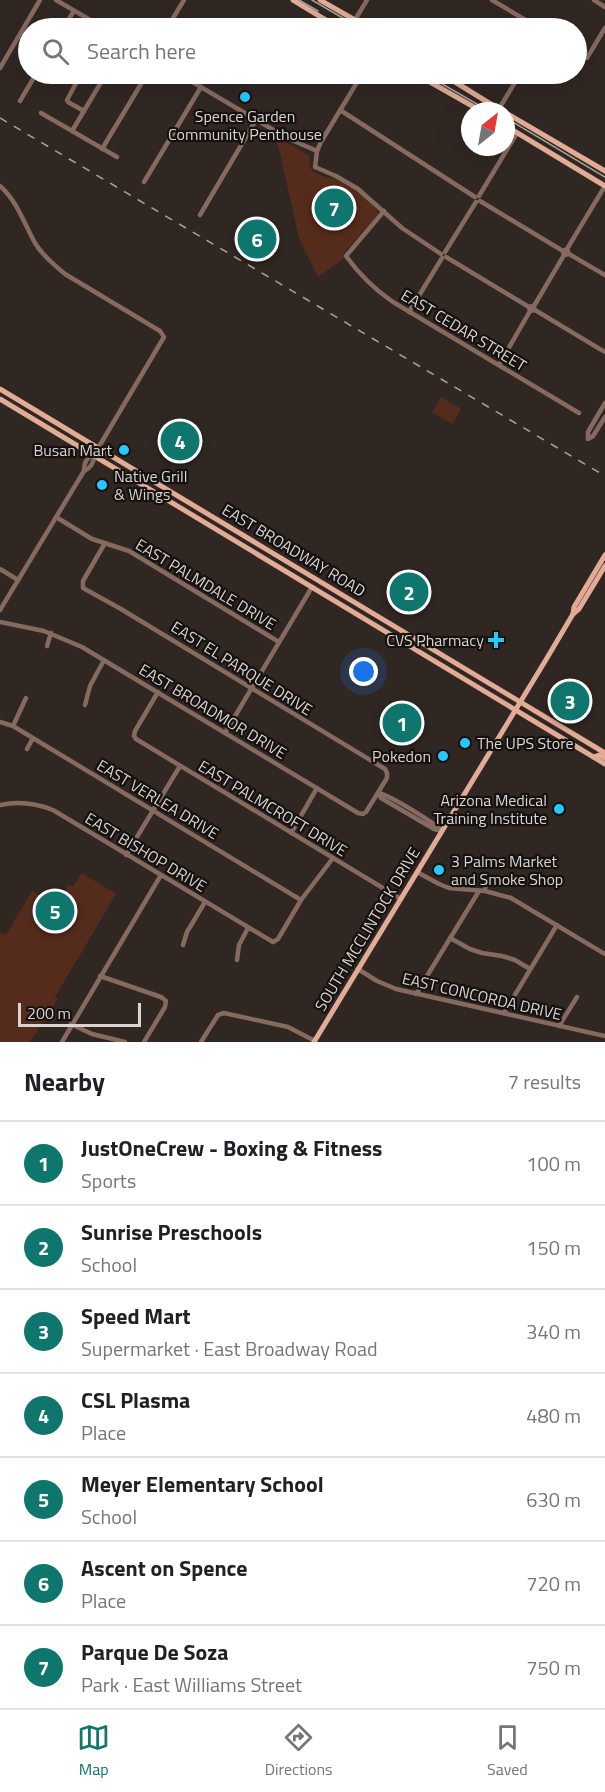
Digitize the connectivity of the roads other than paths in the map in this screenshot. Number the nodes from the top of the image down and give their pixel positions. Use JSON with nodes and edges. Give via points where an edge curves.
{"nodes":[{"id":1,"x":40,"y":0,"type":"edge"},
{"id":2,"x":56,"y":0,"type":"edge"},
{"id":3,"x":184,"y":0,"type":"edge"},
{"id":4,"x":293,"y":0,"type":"edge"},
{"id":5,"x":320,"y":0,"type":"edge"},
{"id":6,"x":367,"y":0,"type":"edge"},
{"id":7,"x":492,"y":0,"type":"edge"},
{"id":8,"x":594,"y":0,"type":"edge"},
{"id":9,"x":605,"y":6,"type":"edge"},
{"id":10,"x":74,"y":11,"type":"junction"},
{"id":11,"x":29,"y":18,"type":"edge"},
{"id":12,"x":69,"y":18,"type":"edge"},
{"id":13,"x":86,"y":18,"type":"edge"},
{"id":14,"x":173,"y":18,"type":"edge"},
{"id":15,"x":323,"y":18,"type":"edge"},
{"id":16,"x":352,"y":18,"type":"edge"},
{"id":17,"x":356,"y":18,"type":"edge"},
{"id":18,"x":522,"y":18,"type":"edge"},
{"id":19,"x":605,"y":28,"type":"edge"},
{"id":20,"x":18,"y":37,"type":"edge"},
{"id":21,"x":587,"y":58,"type":"edge"},
{"id":22,"x":0,"y":68,"type":"edge"},
{"id":23,"x":30,"y":84,"type":"edge"},
{"id":24,"x":76,"y":84,"type":"edge"},
{"id":25,"x":99,"y":84,"type":"edge"},
{"id":26,"x":141,"y":84,"type":"edge"},
{"id":27,"x":196,"y":84,"type":"edge"},
{"id":28,"x":356,"y":84,"type":"edge"},
{"id":29,"x":434,"y":84,"type":"edge"},
{"id":30,"x":457,"y":84,"type":"edge"},
{"id":31,"x":515,"y":84,"type":"edge"},
{"id":32,"x":201,"y":87,"type":"junction"},
{"id":33,"x":20,"y":101,"type":"dead end"},
{"id":34,"x":465,"y":102,"type":"edge"},
{"id":35,"x":487,"y":102,"type":"edge"},
{"id":36,"x":506,"y":102,"type":"edge"},
{"id":37,"x":340,"y":110,"type":"junction"},
{"id":38,"x":84,"y":111,"type":"junction"},
{"id":39,"x":41,"y":112,"type":"dead end"},
{"id":40,"x":515,"y":119,"type":"edge"},
{"id":41,"x":256,"y":120,"type":"junction"},
{"id":42,"x":72,"y":131,"type":"junction"},
{"id":43,"x":517,"y":133,"type":"joint"},
{"id":44,"x":102,"y":149,"type":"junction"},
{"id":45,"x":317,"y":151,"type":"junction"},
{"id":46,"x":117,"y":158,"type":"dead end"},
{"id":47,"x":605,"y":171,"type":"edge"},
{"id":48,"x":144,"y":182,"type":"dead end"},
{"id":49,"x":0,"y":186,"type":"edge"},
{"id":50,"x":605,"y":186,"type":"edge"},
{"id":51,"x":478,"y":199,"type":"junction"},
{"id":52,"x":384,"y":211,"type":"junction"},
{"id":53,"x":200,"y":215,"type":"dead end"},
{"id":54,"x":566,"y":252,"type":"junction"},
{"id":55,"x":443,"y":255,"type":"junction"},
{"id":56,"x":605,"y":275,"type":"edge"},
{"id":57,"x":532,"y":309,"type":"junction"},
{"id":58,"x":409,"y":312,"type":"junction"},
{"id":59,"x":605,"y":351,"type":"edge"},
{"id":60,"x":499,"y":365,"type":"junction"},
{"id":61,"x":0,"y":388,"type":"edge"},
{"id":62,"x":7,"y":393,"type":"junction"},
{"id":63,"x":1,"y":400,"type":"edge"},
{"id":64,"x":605,"y":403,"type":"edge"},
{"id":65,"x":579,"y":413,"type":"dead end"},
{"id":66,"x":605,"y":417,"type":"edge"},
{"id":67,"x":98,"y":448,"type":"junction"},
{"id":68,"x":94,"y":455,"type":"junction"},
{"id":69,"x":209,"y":514,"type":"junction"},
{"id":70,"x":56,"y":517,"type":"junction"},
{"id":71,"x":203,"y":522,"type":"junction"},
{"id":72,"x":105,"y":543,"type":"junction"},
{"id":73,"x":605,"y":555,"type":"edge"},
{"id":74,"x":605,"y":567,"type":"edge"},
{"id":75,"x":0,"y":569,"type":"edge"},
{"id":76,"x":317,"y":579,"type":"junction"},
{"id":77,"x":18,"y":580,"type":"junction"},
{"id":78,"x":312,"y":587,"type":"junction"},
{"id":79,"x":0,"y":610,"type":"edge"},
{"id":80,"x":573,"y":614,"type":"junction"},
{"id":81,"x":0,"y":622,"type":"edge"},
{"id":82,"x":51,"y":633,"type":"junction"},
{"id":83,"x":416,"y":639,"type":"junction"},
{"id":84,"x":279,"y":642,"type":"junction"},
{"id":85,"x":47,"y":646,"type":"dead end"},
{"id":86,"x":411,"y":647,"type":"junction"},
{"id":87,"x":104,"y":660,"type":"junction"},
{"id":88,"x":251,"y":689,"type":"junction"},
{"id":89,"x":158,"y":692,"type":"junction"},
{"id":90,"x":26,"y":698,"type":"dead end"},
{"id":91,"x":520,"y":702,"type":"junction"},
{"id":92,"x":85,"y":705,"type":"dead end"},
{"id":93,"x":516,"y":710,"type":"junction"},
{"id":94,"x":0,"y":722,"type":"edge"},
{"id":95,"x":13,"y":726,"type":"junction"},
{"id":96,"x":225,"y":733,"type":"junction"},
{"id":97,"x":33,"y":738,"type":"junction"},
{"id":98,"x":27,"y":749,"type":"dead end"},
{"id":99,"x":605,"y":753,"type":"edge"},
{"id":100,"x":594,"y":757,"type":"junction"},
{"id":101,"x":605,"y":758,"type":"edge"},
{"id":102,"x":605,"y":764,"type":"edge"},
{"id":103,"x":180,"y":766,"type":"junction"},
{"id":104,"x":387,"y":773,"type":"joint"},
{"id":105,"x":317,"y":788,"type":"junction"},
{"id":106,"x":378,"y":793,"type":"junction"},
{"id":107,"x":0,"y":805,"type":"edge"},
{"id":108,"x":153,"y":810,"type":"junction"},
{"id":109,"x":441,"y":831,"type":"junction"},
{"id":110,"x":291,"y":833,"type":"junction"},
{"id":111,"x":126,"y":855,"type":"junction"},
{"id":112,"x":333,"y":858,"type":"junction"},
{"id":113,"x":417,"y":872,"type":"junction"},
{"id":114,"x":161,"y":875,"type":"junction"},
{"id":115,"x":486,"y":878,"type":"dead end"},
{"id":116,"x":482,"y":891,"type":"junction"},
{"id":117,"x":401,"y":899,"type":"junction"},
{"id":118,"x":302,"y":900,"type":"junction"},
{"id":119,"x":205,"y":902,"type":"junction"},
{"id":120,"x":557,"y":925,"type":"junction"},
{"id":121,"x":248,"y":928,"type":"junction"},
{"id":122,"x":450,"y":938,"type":"junction"},
{"id":123,"x":183,"y":945,"type":"dead end"},
{"id":124,"x":605,"y":954,"type":"edge"},
{"id":125,"x":237,"y":960,"type":"dead end"},
{"id":126,"x":358,"y":969,"type":"junction"},
{"id":127,"x":530,"y":969,"type":"junction"},
{"id":128,"x":100,"y":976,"type":"junction"},
{"id":129,"x":416,"y":994,"type":"junction"},
{"id":130,"x":577,"y":997,"type":"dead end"},
{"id":131,"x":504,"y":1013,"type":"junction"},
{"id":132,"x":71,"y":1024,"type":"junction"},
{"id":133,"x":559,"y":1026,"type":"junction"},
{"id":134,"x":605,"y":1036,"type":"edge"},
{"id":135,"x":315,"y":1041,"type":"edge"},
{"id":136,"x":62,"y":1042,"type":"edge"},
{"id":137,"x":124,"y":1042,"type":"edge"},
{"id":138,"x":144,"y":1042,"type":"edge"},
{"id":139,"x":201,"y":1042,"type":"edge"}],
"edges":[{"from":1,"to":11,"type":"street"},
{"from":2,"to":10,"type":"street"},
{"from":3,"to":14,"type":"street"},
{"from":4,"to":15,"type":"main road"},
{"from":5,"to":16,"type":"main road"},
{"from":6,"to":17,"type":"street"},
{"from":7,"to":18,"type":"street"},
{"from":8,"to":9,"type":"street"},
{"from":10,"to":12,"type":"street"},
{"from":10,"to":13,"type":"street"},
{"from":19,"to":21,"type":"street"},
{"from":20,"to":22,"type":"street"},
{"from":23,"to":33,"type":"street"},
{"from":24,"to":38,"type":"street","via":[[67,100]]},
{"from":25,"to":38,"type":"street"},
{"from":26,"to":44,"type":"street"},
{"from":27,"to":32,"type":"street"},
{"from":28,"to":37,"type":"street"},
{"from":29,"to":34,"type":"main road"},
{"from":30,"to":35,"type":"main road"},
{"from":31,"to":36,"type":"street"},
{"from":32,"to":41,"type":"street"},
{"from":32,"to":48,"type":"street"},
{"from":37,"to":45,"type":"street"},
{"from":37,"to":51,"type":"street"},
{"from":38,"to":42,"type":"street"},
{"from":39,"to":42,"type":"street"},
{"from":40,"to":47,"type":"main road"},
{"from":41,"to":45,"type":"street"},
{"from":41,"to":53,"type":"street"},
{"from":42,"to":44,"type":"street"},
{"from":43,"to":50,"type":"main road"},
{"from":43,"to":51,"type":"street"},
{"from":44,"to":46,"type":"street"},
{"from":45,"to":52,"type":"street","via":[[315,167],[358,189]]},
{"from":49,"to":67,"type":"street","via":[[52,263],[163,333],[162,341]]},
{"from":50,"to":54,"type":"street"},
{"from":51,"to":54,"type":"street"},
{"from":51,"to":55,"type":"street"},
{"from":52,"to":55,"type":"street"},
{"from":52,"to":58,"type":"street","name":"EAST CEDAR STREET","via":[[346,256],[376,290]]},
{"from":54,"to":56,"type":"street"},
{"from":54,"to":57,"type":"street"},
{"from":55,"to":57,"type":"street"},
{"from":55,"to":58,"type":"street"},
{"from":57,"to":59,"type":"street"},
{"from":57,"to":60,"type":"street"},
{"from":58,"to":60,"type":"street","name":"EAST CEDAR STREET"},
{"from":60,"to":65,"type":"street","name":"EAST CEDAR STREET"},
{"from":61,"to":62,"type":"main road","name":"EAST BROADWAY ROAD"},
{"from":62,"to":63,"type":"main road"},
{"from":62,"to":67,"type":"main road","name":"EAST BROADWAY ROAD"},
{"from":63,"to":68,"type":"main road","name":"EAST BROADWAY ROAD"},
{"from":64,"to":66,"type":"street","via":[[588,439]]},
{"from":67,"to":68,"type":"street"},
{"from":67,"to":69,"type":"main road","name":"EAST BROADWAY ROAD"},
{"from":68,"to":70,"type":"street","via":[[94,461]]},
{"from":68,"to":71,"type":"main road","name":"EAST BROADWAY ROAD"},
{"from":69,"to":71,"type":"main road"},
{"from":69,"to":76,"type":"main road","name":"EAST BROADWAY ROAD"},
{"from":70,"to":72,"type":"street","name":"EAST PALMDALE DRIVE"},
{"from":70,"to":77,"type":"street"},
{"from":71,"to":78,"type":"main road","name":"EAST BROADWAY ROAD"},
{"from":72,"to":84,"type":"street","name":"EAST PALMDALE DRIVE","via":[[129,551]]},
{"from":72,"to":88,"type":"street","name":"EAST EL PARQUE DRIVE","via":[[82,586]]},
{"from":73,"to":80,"type":"main road","name":"SOUTH MCCLINTOCK DRIVE"},
{"from":74,"to":80,"type":"main road","name":"SOUTH MCCLINTOCK DRIVE"},
{"from":75,"to":77,"type":"street"},
{"from":76,"to":78,"type":"main road"},
{"from":76,"to":83,"type":"main road","name":"EAST BROADWAY ROAD"},
{"from":77,"to":79,"type":"street"},
{"from":78,"to":84,"type":"street"},
{"from":78,"to":86,"type":"main road","name":"EAST BROADWAY ROAD"},
{"from":80,"to":91,"type":"main road","name":"SOUTH MCCLINTOCK DRIVE"},
{"from":81,"to":82,"type":"street","name":"EAST BROADMOR DRIVE"},
{"from":82,"to":85,"type":"street"},
{"from":82,"to":87,"type":"street","name":"EAST BROADMOR DRIVE"},
{"from":83,"to":86,"type":"main road"},
{"from":83,"to":91,"type":"main road","name":"EAST BROADWAY ROAD"},
{"from":84,"to":88,"type":"street"},
{"from":86,"to":93,"type":"main road","name":"EAST BROADWAY ROAD"},
{"from":87,"to":89,"type":"street","name":"EAST BROADMOR DRIVE"},
{"from":87,"to":92,"type":"street"},
{"from":88,"to":96,"type":"street"},
{"from":88,"to":104,"type":"street","name":"EAST EL PARQUE DRIVE"},
{"from":89,"to":96,"type":"street","name":"EAST BROADMOR DRIVE"},
{"from":89,"to":103,"type":"street","name":"EAST PALMCROFT DRIVE","via":[[134,736]]},
{"from":90,"to":95,"type":"street"},
{"from":91,"to":93,"type":"main road","name":"SOUTH MCCLINTOCK DRIVE"},
{"from":91,"to":99,"type":"main road","name":"EAST BROADWAY ROAD"},
{"from":93,"to":100,"type":"main road","name":"EAST BROADWAY ROAD"},
{"from":93,"to":109,"type":"main road","name":"SOUTH MCCLINTOCK DRIVE"},
{"from":94,"to":95,"type":"street","name":"EAST VERLEA DRIVE"},
{"from":95,"to":97,"type":"street","name":"EAST VERLEA DRIVE"},
{"from":96,"to":105,"type":"street","name":"EAST BROADMOR DRIVE"},
{"from":97,"to":98,"type":"street"},
{"from":97,"to":108,"type":"street","name":"EAST VERLEA DRIVE"},
{"from":100,"to":101,"type":"main road"},
{"from":100,"to":102,"type":"main road","name":"EAST BROADWAY ROAD"},
{"from":103,"to":108,"type":"street"},
{"from":103,"to":110,"type":"street","name":"EAST PALMCROFT DRIVE"},
{"from":104,"to":106,"type":"street","name":"EAST BROADMOR DRIVE"},
{"from":105,"to":106,"type":"street","name":"EAST BROADMOR DRIVE","via":[[361,814]]},
{"from":105,"to":110,"type":"street"},
{"from":106,"to":109,"type":"street"},
{"from":107,"to":111,"type":"street","name":"EAST BISHOP DRIVE","via":[[16,802],[46,807]]},
{"from":108,"to":111,"type":"street"},
{"from":108,"to":118,"type":"street","name":"EAST VERLEA DRIVE"},
{"from":109,"to":113,"type":"main road","name":"SOUTH MCCLINTOCK DRIVE"},
{"from":110,"to":112,"type":"street","name":"EAST PALMCROFT DRIVE"},
{"from":111,"to":114,"type":"street","name":"EAST BISHOP DRIVE"},
{"from":112,"to":117,"type":"street","name":"EAST PALMCROFT DRIVE"},
{"from":112,"to":118,"type":"street"},
{"from":113,"to":116,"type":"street","via":[[449,888]]},
{"from":113,"to":117,"type":"main road","name":"SOUTH MCCLINTOCK DRIVE"},
{"from":114,"to":119,"type":"street","name":"EAST BISHOP DRIVE"},
{"from":114,"to":128,"type":"street"},
{"from":115,"to":116,"type":"street"},
{"from":116,"to":120,"type":"street","via":[[511,898]]},
{"from":116,"to":122,"type":"street"},
{"from":117,"to":126,"type":"main road","name":"SOUTH MCCLINTOCK DRIVE"},
{"from":118,"to":121,"type":"street","name":"EAST BISHOP DRIVE","via":[[274,942]]},
{"from":119,"to":121,"type":"street","name":"EAST BISHOP DRIVE"},
{"from":119,"to":123,"type":"street"},
{"from":120,"to":124,"type":"street"},
{"from":120,"to":127,"type":"street"},
{"from":121,"to":125,"type":"street"},
{"from":122,"to":127,"type":"street","via":[[470,949],[508,958]]},
{"from":122,"to":129,"type":"street"},
{"from":126,"to":129,"type":"street","name":"EAST CONCORDA DRIVE","via":[[390,987]]},
{"from":126,"to":135,"type":"main road","name":"SOUTH MCCLINTOCK DRIVE"},
{"from":127,"to":131,"type":"street"},
{"from":128,"to":132,"type":"street"},
{"from":128,"to":138,"type":"street","via":[[166,1001]]},
{"from":129,"to":131,"type":"street","name":"EAST CONCORDA DRIVE"},
{"from":130,"to":133,"type":"street"},
{"from":131,"to":133,"type":"street","name":"EAST CONCORDA DRIVE"},
{"from":132,"to":136,"type":"street"},
{"from":132,"to":137,"type":"street","via":[[88,1033]]},
{"from":133,"to":134,"type":"street","name":"EAST CONCORDA DRIVE"},
{"from":135,"to":139,"type":"street","via":[[288,1027],[221,1013]]}]}
